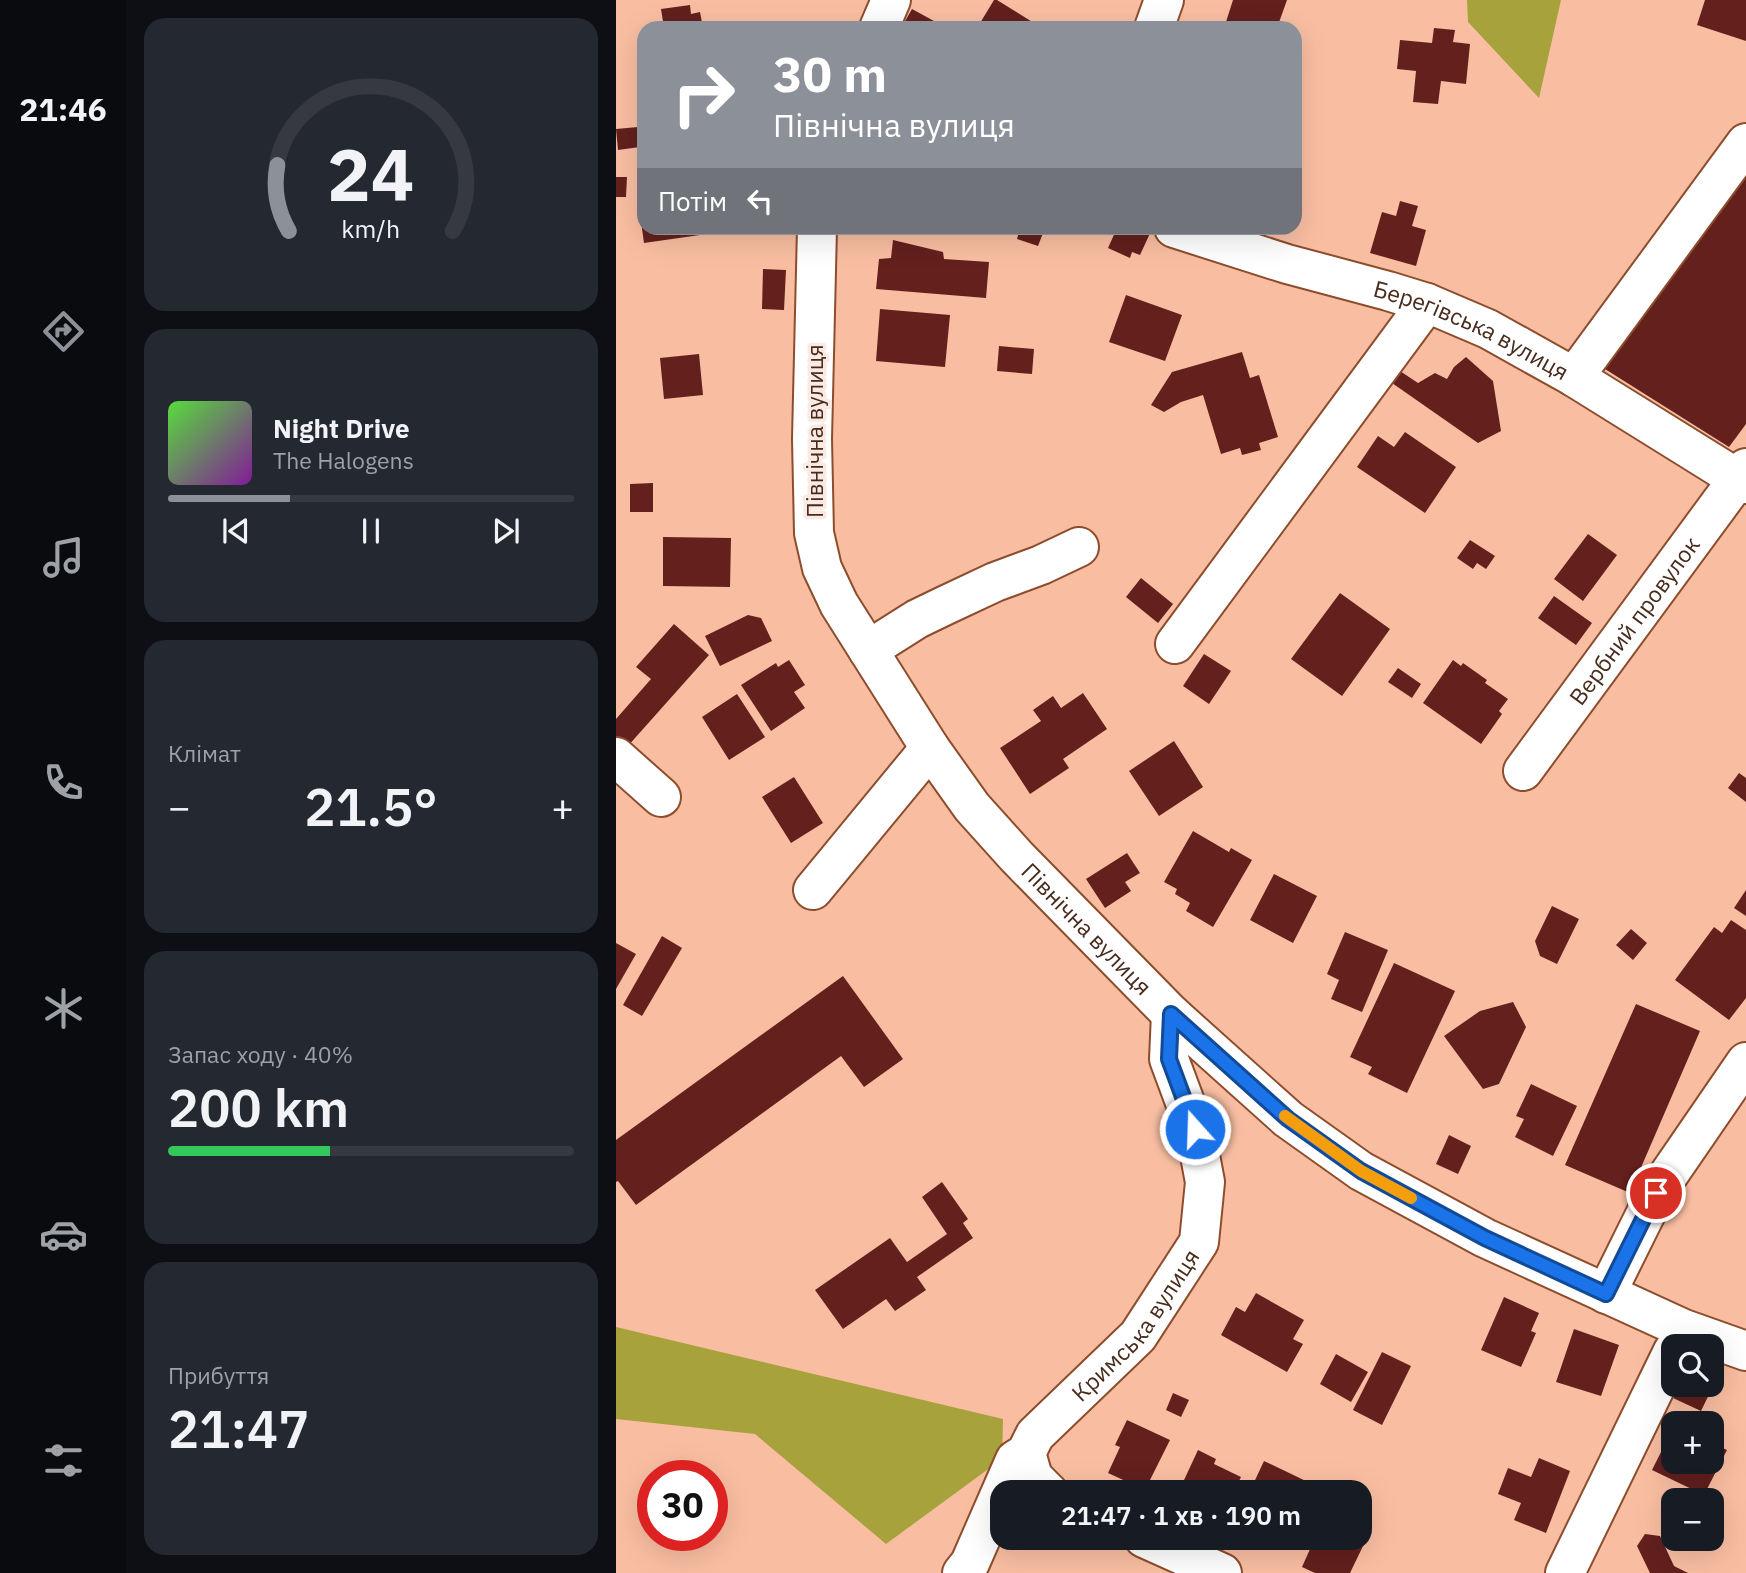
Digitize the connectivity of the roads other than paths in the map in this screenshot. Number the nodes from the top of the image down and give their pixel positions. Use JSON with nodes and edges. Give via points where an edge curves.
{"nodes":[{"id":1,"x":891,"y":0,"type":"edge"},
{"id":2,"x":1164,"y":0,"type":"edge"},
{"id":3,"x":882,"y":21,"type":"edge"},
{"id":4,"x":1156,"y":21,"type":"edge"},
{"id":5,"x":1746,"y":143,"type":"edge"},
{"id":6,"x":817,"y":235,"type":"edge"},
{"id":7,"x":1196,"y":235,"type":"edge"},
{"id":8,"x":1427,"y":303,"type":"junction"},
{"id":9,"x":1574,"y":377,"type":"junction"},
{"id":10,"x":1743,"y":477,"type":"edge"},
{"id":11,"x":1079,"y":547,"type":"dead end"},
{"id":12,"x":1175,"y":644,"type":"dead end"},
{"id":13,"x":869,"y":650,"type":"junction"},
{"id":14,"x":930,"y":748,"type":"junction"},
{"id":15,"x":616,"y":757,"type":"edge"},
{"id":16,"x":1523,"y":771,"type":"dead end"},
{"id":17,"x":661,"y":797,"type":"dead end"},
{"id":18,"x":813,"y":890,"type":"dead end"},
{"id":19,"x":1171,"y":1014,"type":"junction"},
{"id":20,"x":1746,"y":1062,"type":"edge"},
{"id":21,"x":1606,"y":1294,"type":"junction"},
{"id":22,"x":1665,"y":1334,"type":"edge"},
{"id":23,"x":1724,"y":1348,"type":"edge"},
{"id":24,"x":1746,"y":1351,"type":"edge"},
{"id":25,"x":1661,"y":1375,"type":"edge"},
{"id":26,"x":1026,"y":1453,"type":"junction"},
{"id":27,"x":1036,"y":1480,"type":"edge"},
{"id":28,"x":1171,"y":1550,"type":"edge"},
{"id":29,"x":962,"y":1573,"type":"edge"},
{"id":30,"x":1222,"y":1573,"type":"edge"},
{"id":31,"x":1565,"y":1573,"type":"edge"}],
"edges":[{"from":1,"to":3,"type":"street"},
{"from":2,"to":4,"type":"street"},
{"from":5,"to":9,"type":"street"},
{"from":6,"to":13,"type":"street","name":"Північна вулиця","via":[[814,533],[822,568]]},
{"from":7,"to":8,"type":"street","name":"Берегівська вулиця"},
{"from":8,"to":9,"type":"street","name":"Берегівська вулиця","via":[[1489,329]]},
{"from":8,"to":12,"type":"street"},
{"from":9,"to":10,"type":"street","name":"Берегівська вулиця"},
{"from":10,"to":16,"type":"street","name":"Вербний провулок"},
{"from":11,"to":13,"type":"street","via":[[917,619]]},
{"from":13,"to":14,"type":"street","name":"Північна вулиця"},
{"from":14,"to":18,"type":"street"},
{"from":14,"to":19,"type":"street","name":"Північна вулиця","via":[[972,807],[1017,857]]},
{"from":15,"to":17,"type":"street"},
{"from":19,"to":21,"type":"street","name":"Північна вулиця","via":[[1288,1119],[1361,1171],[1485,1238]]},
{"from":19,"to":26,"type":"street","name":"Кримська вулиця","via":[[1169,1059],[1195,1129],[1205,1182],[1199,1242],[1138,1336],[1035,1435]]},
{"from":20,"to":21,"type":"street","via":[[1656,1193]]},
{"from":21,"to":22,"type":"street","name":"Північна вулиця"},
{"from":23,"to":24,"type":"street","name":"Північна вулиця"},
{"from":25,"to":31,"type":"street"},
{"from":26,"to":27,"type":"street"},
{"from":26,"to":29,"type":"street","name":"Кримська вулиця","via":[[1015,1460]]},
{"from":28,"to":30,"type":"street"}]}
